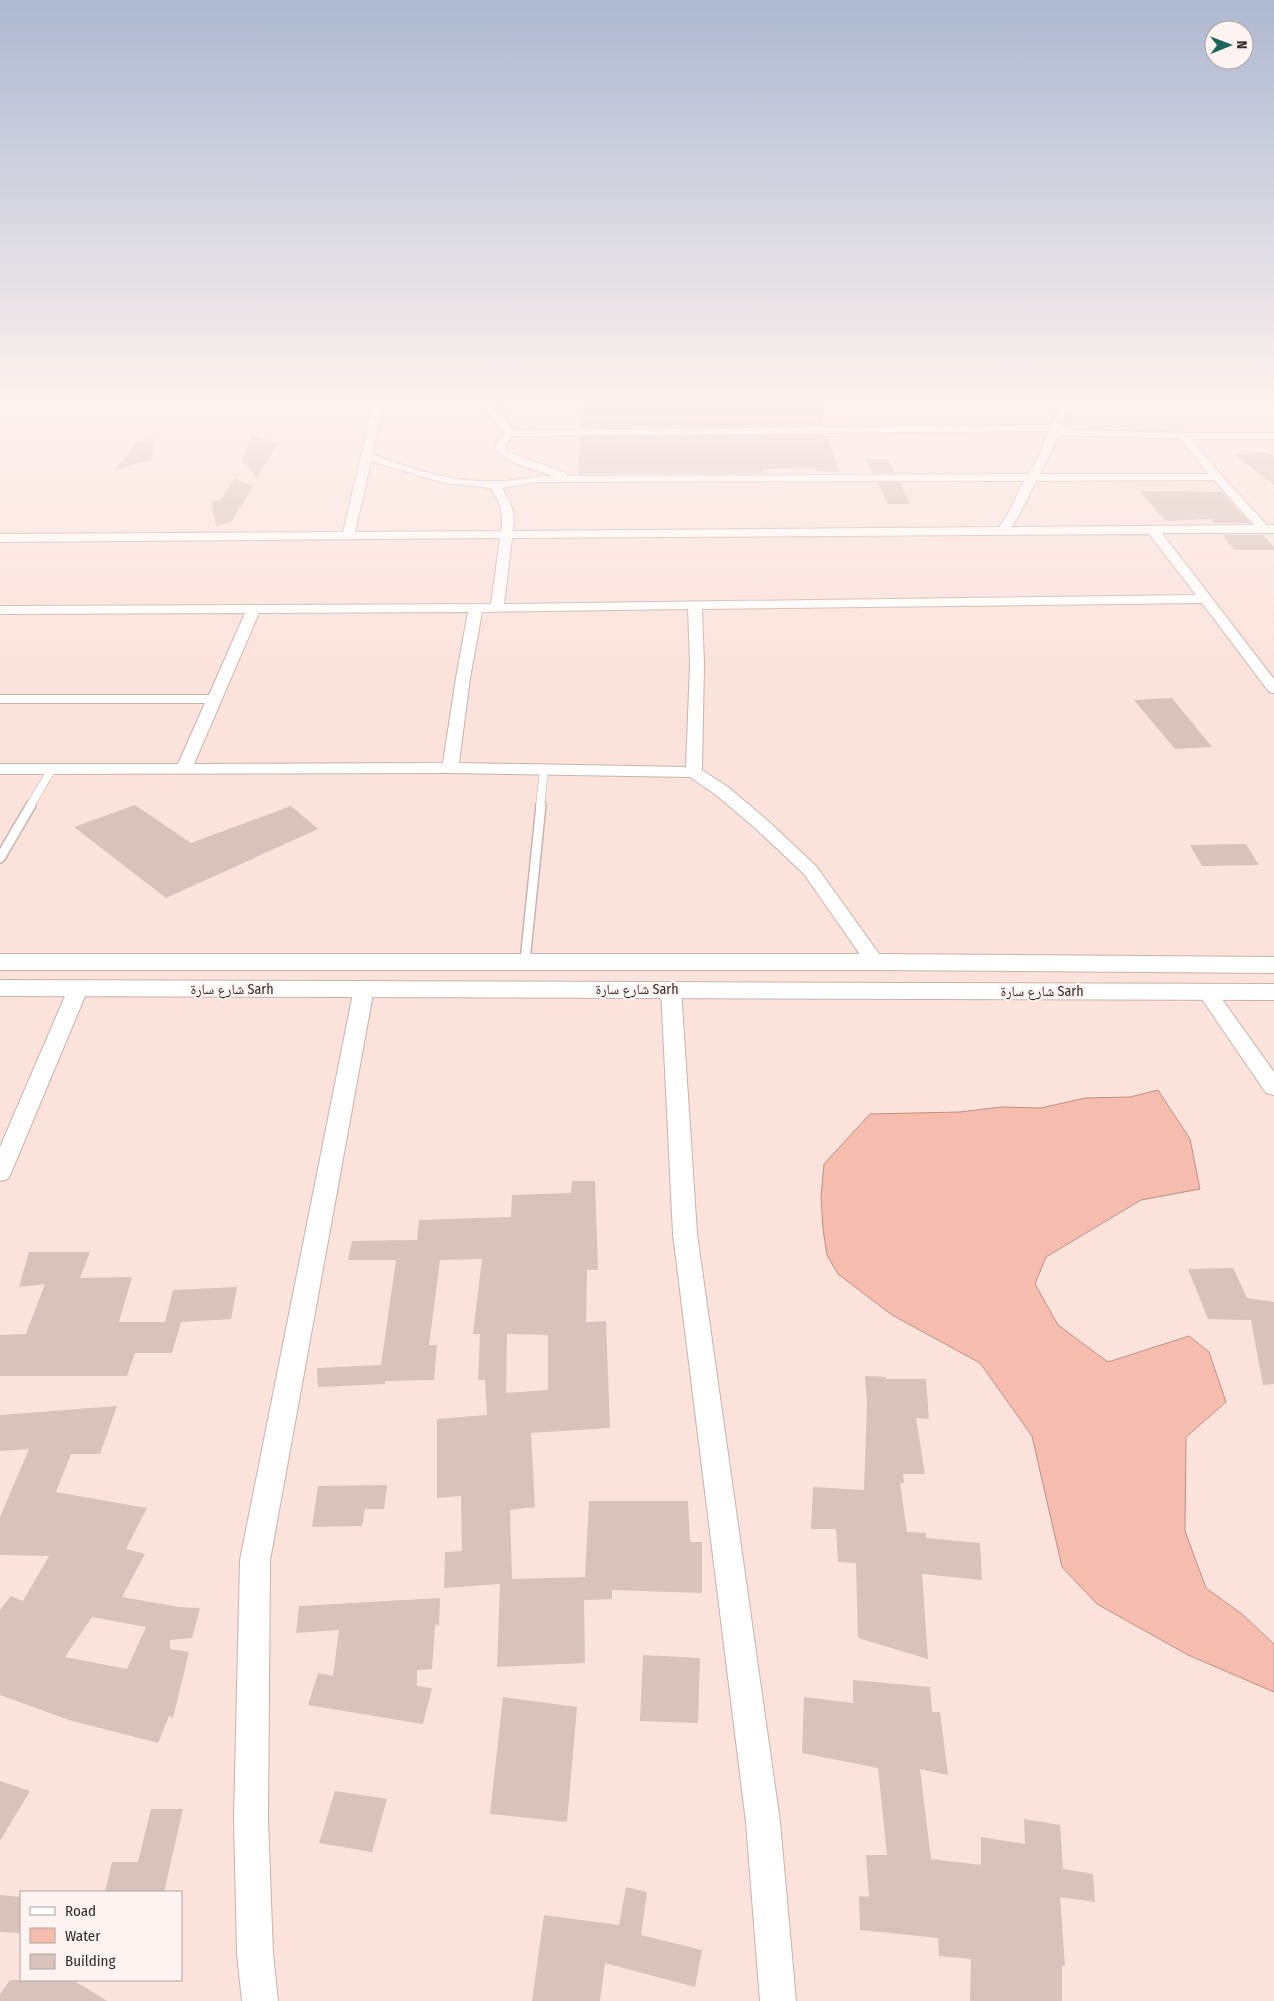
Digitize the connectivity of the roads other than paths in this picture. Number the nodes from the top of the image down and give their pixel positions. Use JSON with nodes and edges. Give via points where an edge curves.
{"nodes":[{"id":1,"x":358,"y":489,"type":"edge"},
{"id":2,"x":498,"y":489,"type":"edge"},
{"id":3,"x":1026,"y":489,"type":"edge"},
{"id":4,"x":1229,"y":489,"type":"edge"},
{"id":5,"x":1269,"y":529,"type":"edge"},
{"id":6,"x":1153,"y":530,"type":"junction"},
{"id":7,"x":1002,"y":531,"type":"junction"},
{"id":8,"x":506,"y":535,"type":"junction"},
{"id":9,"x":348,"y":536,"type":"junction"},
{"id":10,"x":0,"y":538,"type":"edge"},
{"id":11,"x":1205,"y":599,"type":"junction"},
{"id":12,"x":694,"y":605,"type":"junction"},
{"id":13,"x":476,"y":608,"type":"junction"},
{"id":14,"x":497,"y":608,"type":"junction"},
{"id":15,"x":254,"y":609,"type":"junction"},
{"id":16,"x":0,"y":610,"type":"edge"},
{"id":17,"x":1274,"y":689,"type":"edge"},
{"id":18,"x":0,"y":699,"type":"edge"},
{"id":19,"x":214,"y":699,"type":"junction"},
{"id":20,"x":52,"y":768,"type":"junction"},
{"id":21,"x":184,"y":768,"type":"junction"},
{"id":22,"x":450,"y":768,"type":"junction"},
{"id":23,"x":0,"y":769,"type":"edge"},
{"id":24,"x":544,"y":770,"type":"junction"},
{"id":25,"x":694,"y":772,"type":"junction"},
{"id":26,"x":0,"y":858,"type":"edge"},
{"id":27,"x":525,"y":961,"type":"junction"},
{"id":28,"x":0,"y":962,"type":"edge"},
{"id":29,"x":875,"y":962,"type":"junction"},
{"id":30,"x":1274,"y":965,"type":"edge"},
{"id":31,"x":0,"y":988,"type":"edge"},
{"id":32,"x":364,"y":988,"type":"junction"},
{"id":33,"x":78,"y":989,"type":"junction"},
{"id":34,"x":671,"y":989,"type":"junction"},
{"id":35,"x":1207,"y":992,"type":"junction"},
{"id":36,"x":1274,"y":992,"type":"edge"},
{"id":37,"x":1274,"y":1088,"type":"edge"},
{"id":38,"x":0,"y":1173,"type":"edge"},
{"id":39,"x":260,"y":2001,"type":"edge"},
{"id":40,"x":778,"y":2001,"type":"edge"}],
"edges":[{"from":1,"to":9,"type":"street"},
{"from":2,"to":8,"type":"street","via":[[509,518]]},
{"from":3,"to":7,"type":"street"},
{"from":4,"to":5,"type":"street"},
{"from":5,"to":6,"type":"street"},
{"from":6,"to":7,"type":"street"},
{"from":6,"to":11,"type":"street"},
{"from":7,"to":8,"type":"street"},
{"from":8,"to":9,"type":"street"},
{"from":8,"to":14,"type":"street"},
{"from":9,"to":10,"type":"street"},
{"from":11,"to":12,"type":"street"},
{"from":11,"to":17,"type":"street"},
{"from":12,"to":14,"type":"street"},
{"from":12,"to":25,"type":"street","via":[[697,664]]},
{"from":13,"to":14,"type":"street"},
{"from":13,"to":15,"type":"street"},
{"from":13,"to":22,"type":"street"},
{"from":15,"to":16,"type":"street"},
{"from":15,"to":19,"type":"street"},
{"from":18,"to":19,"type":"street"},
{"from":19,"to":21,"type":"street"},
{"from":20,"to":21,"type":"street"},
{"from":20,"to":23,"type":"street"},
{"from":20,"to":26,"type":"lane"},
{"from":21,"to":22,"type":"street"},
{"from":22,"to":24,"type":"street"},
{"from":24,"to":25,"type":"street"},
{"from":24,"to":27,"type":"lane"},
{"from":25,"to":29,"type":"street","via":[[735,802],[810,870]]},
{"from":27,"to":28,"type":"highway","name":"شارع سارة Sarh"},
{"from":27,"to":29,"type":"highway","name":"شارع سارة Sarh"},
{"from":29,"to":30,"type":"highway","name":"شارع سارة Sarh"},
{"from":31,"to":33,"type":"highway","name":"شارع سارة Sarh"},
{"from":32,"to":33,"type":"highway","name":"شارع سارة Sarh"},
{"from":32,"to":34,"type":"highway","name":"شارع سارة Sarh"},
{"from":32,"to":39,"type":"street","via":[[255,1560],[251,1819],[254,1954]]},
{"from":33,"to":38,"type":"street"},
{"from":34,"to":35,"type":"highway","name":"شارع سارة Sarh"},
{"from":34,"to":40,"type":"street","via":[[685,1234],[763,1822]]},
{"from":35,"to":36,"type":"highway","name":"شارع سارة Sarh"},
{"from":35,"to":37,"type":"street"}]}
